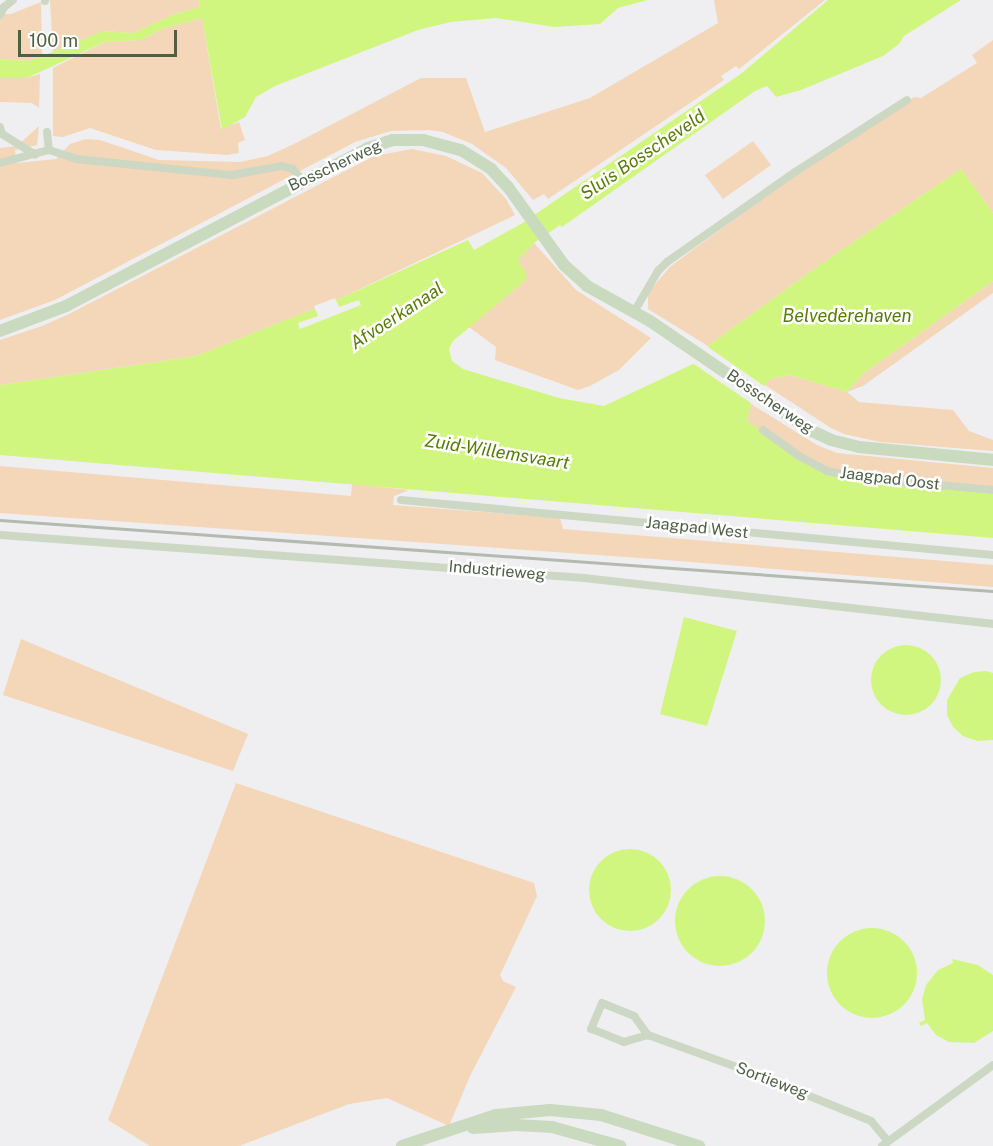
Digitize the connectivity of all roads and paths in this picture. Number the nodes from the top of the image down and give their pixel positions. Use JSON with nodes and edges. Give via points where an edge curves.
{"nodes":[{"id":1,"x":13,"y":0,"type":"edge"},
{"id":2,"x":0,"y":15,"type":"edge"},
{"id":3,"x":907,"y":100,"type":"dead end"},
{"id":4,"x":0,"y":127,"type":"edge"},
{"id":5,"x":48,"y":132,"type":"dead end"},
{"id":6,"x":49,"y":150,"type":"junction"},
{"id":7,"x":35,"y":155,"type":"junction"},
{"id":8,"x":0,"y":163,"type":"edge"},
{"id":9,"x":302,"y":180,"type":"junction"},
{"id":10,"x":634,"y":312,"type":"junction"},
{"id":11,"x":0,"y":331,"type":"edge"},
{"id":12,"x":763,"y":430,"type":"dead end"},
{"id":13,"x":993,"y":460,"type":"edge"},
{"id":14,"x":993,"y":490,"type":"edge"},
{"id":15,"x":401,"y":500,"type":"dead end"},
{"id":16,"x":0,"y":535,"type":"edge"},
{"id":17,"x":993,"y":555,"type":"edge"},
{"id":18,"x":993,"y":624,"type":"edge"},
{"id":19,"x":648,"y":1035,"type":"junction"},
{"id":20,"x":993,"y":1065,"type":"edge"},
{"id":21,"x":457,"y":1130,"type":"junction"},
{"id":22,"x":885,"y":1144,"type":"edge"},
{"id":23,"x":402,"y":1146,"type":"edge"},
{"id":24,"x":620,"y":1146,"type":"edge"},
{"id":25,"x":699,"y":1146,"type":"edge"}],
"edges":[{"from":1,"to":2,"type":"street"},
{"from":3,"to":10,"type":"street","via":[[667,262]]},
{"from":4,"to":7,"type":"street","via":[[2,134]]},
{"from":5,"to":6,"type":"street"},
{"from":6,"to":7,"type":"street"},
{"from":6,"to":9,"type":"street","via":[[76,159],[231,175],[282,166],[293,169]]},
{"from":7,"to":8,"type":"street"},
{"from":9,"to":10,"type":"street","name":"Bosscherweg","via":[[384,142],[412,139],[461,150],[504,181],[546,242],[586,286]]},
{"from":9,"to":11,"type":"street","name":"Bosscherweg","via":[[66,306]]},
{"from":10,"to":13,"type":"street","name":"Bosscherweg","via":[[810,430],[841,443]]},
{"from":12,"to":14,"type":"street","name":"Jaagpad Oost","via":[[798,456],[827,471],[861,478]]},
{"from":15,"to":17,"type":"street","name":"Jaagpad West"},
{"from":16,"to":18,"type":"street","name":"Industrieweg","via":[[553,575]]},
{"from":19,"to":19,"type":"street","via":[[634,1016],[602,1003],[591,1029],[624,1042]]},
{"from":19,"to":22,"type":"street","name":"Sortieweg","via":[[871,1121]]},
{"from":20,"to":22,"type":"street"},
{"from":21,"to":23,"type":"street"},
{"from":21,"to":24,"type":"street","via":[[535,1125],[574,1131]]},
{"from":21,"to":25,"type":"street","via":[[507,1113],[566,1110],[602,1115]]}]}
